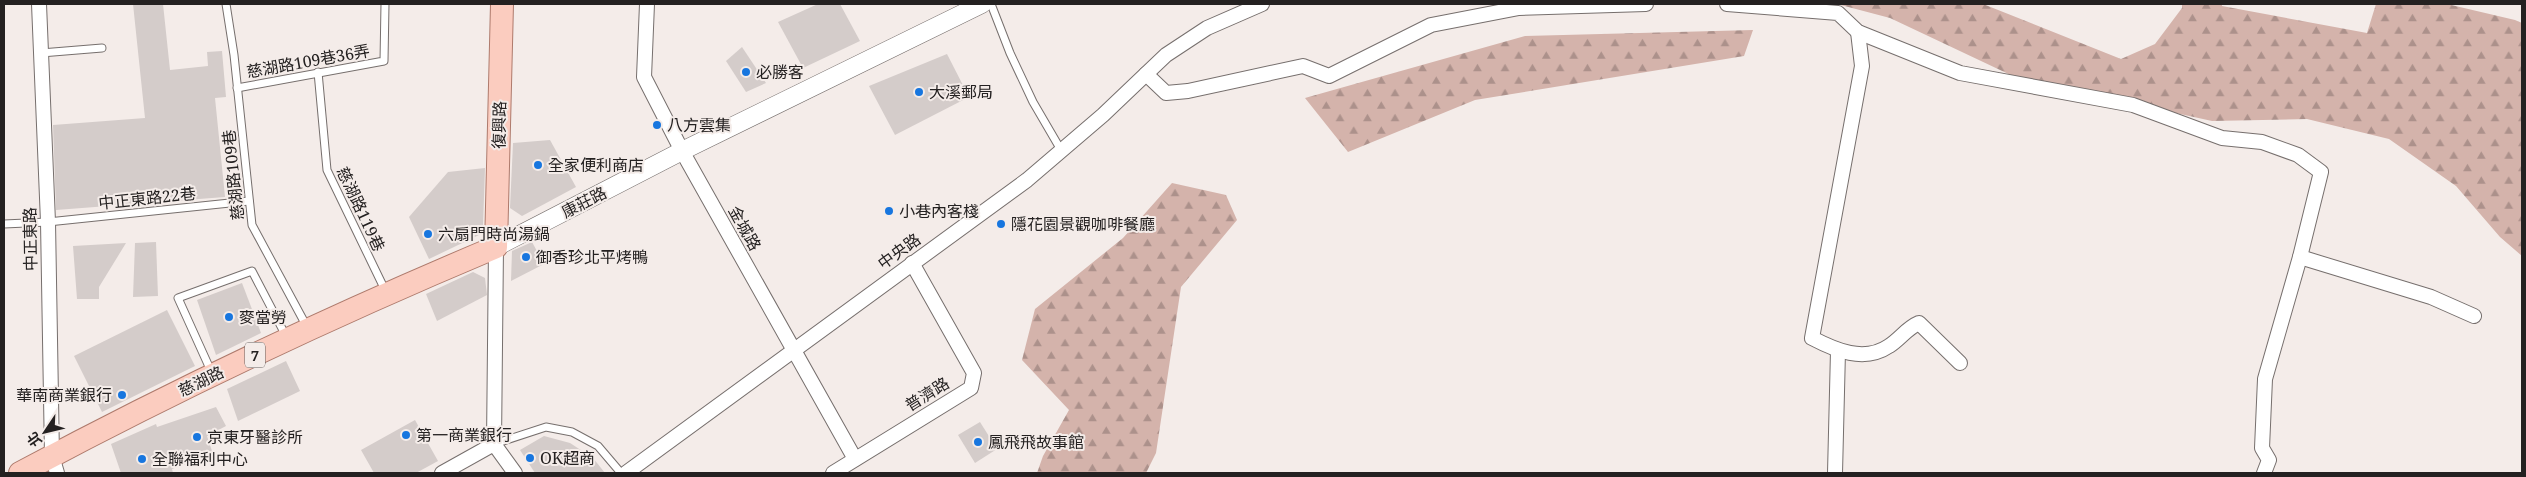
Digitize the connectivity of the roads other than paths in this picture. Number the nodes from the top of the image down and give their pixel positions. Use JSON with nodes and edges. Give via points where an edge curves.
{"nodes":[{"id":1,"x":39,"y":4,"type":"edge"},
{"id":2,"x":226,"y":4,"type":"edge"},
{"id":3,"x":385,"y":4,"type":"edge"},
{"id":4,"x":502,"y":4,"type":"edge"},
{"id":5,"x":647,"y":4,"type":"edge"},
{"id":6,"x":982,"y":4,"type":"edge"},
{"id":7,"x":991,"y":4,"type":"edge"},
{"id":8,"x":1262,"y":4,"type":"edge"},
{"id":9,"x":1646,"y":4,"type":"edge"},
{"id":10,"x":1727,"y":4,"type":"edge"},
{"id":11,"x":1858,"y":32,"type":"junction"},
{"id":12,"x":102,"y":48,"type":"dead end"},
{"id":13,"x":41,"y":53,"type":"junction"},
{"id":14,"x":318,"y":72,"type":"junction"},
{"id":15,"x":1146,"y":74,"type":"junction"},
{"id":16,"x":237,"y":88,"type":"junction"},
{"id":17,"x":1061,"y":150,"type":"junction"},
{"id":18,"x":682,"y":151,"type":"junction"},
{"id":19,"x":249,"y":201,"type":"junction"},
{"id":20,"x":48,"y":222,"type":"junction"},
{"id":21,"x":4,"y":224,"type":"edge"},
{"id":22,"x":496,"y":247,"type":"junction"},
{"id":23,"x":2300,"y":257,"type":"junction"},
{"id":24,"x":912,"y":263,"type":"junction"},
{"id":25,"x":387,"y":293,"type":"junction"},
{"id":26,"x":2474,"y":316,"type":"dead end"},
{"id":27,"x":308,"y":330,"type":"junction"},
{"id":28,"x":288,"y":340,"type":"junction"},
{"id":29,"x":793,"y":349,"type":"junction"},
{"id":30,"x":1838,"y":351,"type":"junction"},
{"id":31,"x":1960,"y":363,"type":"dead end"},
{"id":32,"x":213,"y":374,"type":"junction"},
{"id":33,"x":494,"y":444,"type":"junction"},
{"id":34,"x":855,"y":459,"type":"junction"},
{"id":35,"x":54,"y":465,"type":"edge"},
{"id":36,"x":20,"y":473,"type":"edge"},
{"id":37,"x":442,"y":473,"type":"edge"},
{"id":38,"x":515,"y":473,"type":"edge"},
{"id":39,"x":622,"y":473,"type":"edge"},
{"id":40,"x":626,"y":473,"type":"edge"},
{"id":41,"x":833,"y":473,"type":"edge"},
{"id":42,"x":1835,"y":473,"type":"edge"},
{"id":43,"x":2264,"y":473,"type":"edge"}],
"edges":[{"from":1,"to":13,"type":"street","name":"中正東路"},
{"from":2,"to":16,"type":"lane","name":"慈湖路109巷"},
{"from":3,"to":14,"type":"lane","name":"慈湖路109巷36弄","via":[[384,61]]},
{"from":4,"to":22,"type":"main road","name":"復興路"},
{"from":5,"to":18,"type":"street","name":"金城路","via":[[644,77]]},
{"from":6,"to":18,"type":"street","name":"康莊路"},
{"from":7,"to":17,"type":"lane","via":[[1017,70]]},
{"from":8,"to":15,"type":"street","name":"中央路","via":[[1207,28],[1166,55]]},
{"from":9,"to":15,"type":"street","via":[[1520,8],[1430,25],[1329,76],[1303,66],[1166,93]]},
{"from":10,"to":11,"type":"street","via":[[1838,13]]},
{"from":11,"to":23,"type":"street","via":[[1960,73],[2133,105],[2222,138],[2262,142],[2298,155],[2321,172]]},
{"from":11,"to":30,"type":"street","via":[[1862,66],[1812,338]]},
{"from":12,"to":13,"type":"lane"},
{"from":13,"to":20,"type":"street","name":"中正東路"},
{"from":14,"to":16,"type":"lane","name":"慈湖路109巷36弄"},
{"from":14,"to":25,"type":"lane","name":"慈湖路119巷","via":[[326,170]]},
{"from":15,"to":17,"type":"street","name":"中央路"},
{"from":16,"to":19,"type":"lane","name":"慈湖路109巷"},
{"from":17,"to":24,"type":"street","name":"中央路","via":[[1027,180]]},
{"from":18,"to":22,"type":"street","name":"康莊路"},
{"from":18,"to":29,"type":"street","name":"金城路"},
{"from":19,"to":20,"type":"lane","name":"中正東路22巷"},
{"from":19,"to":27,"type":"lane","name":"慈湖路109巷","via":[[252,226]]},
{"from":20,"to":21,"type":"lane","name":"中正東路22巷"},
{"from":20,"to":35,"type":"street","name":"中正東路"},
{"from":22,"to":25,"type":"main road","name":"慈湖路","number":"7"},
{"from":22,"to":33,"type":"street"},
{"from":23,"to":26,"type":"street","via":[[2432,297]]},
{"from":23,"to":43,"type":"street","via":[[2265,378],[2262,448],[2269,460]]},
{"from":24,"to":29,"type":"street","name":"中央路"},
{"from":24,"to":34,"type":"street","name":"普濟路","via":[[974,373],[971,388]]},
{"from":25,"to":27,"type":"main road","name":"慈湖路","number":"7"},
{"from":27,"to":28,"type":"main road","name":"慈湖路","number":"7"},
{"from":28,"to":32,"type":"main road","name":"慈湖路","number":"7"},
{"from":28,"to":32,"type":"lane","via":[[252,271],[178,298]]},
{"from":29,"to":34,"type":"street","name":"金城路"},
{"from":29,"to":40,"type":"street","name":"中央路"},
{"from":30,"to":31,"type":"street","via":[[1869,354],[1888,347],[1909,327],[1919,323]]},
{"from":30,"to":42,"type":"street"},
{"from":32,"to":35,"type":"main road","name":"慈湖路","number":"7"},
{"from":33,"to":37,"type":"street"},
{"from":33,"to":38,"type":"street"},
{"from":33,"to":39,"type":"lane","via":[[546,427],[572,432],[598,446]]},
{"from":34,"to":41,"type":"street","name":"普濟路"},
{"from":35,"to":36,"type":"main road","name":"慈湖路","number":"7"}]}
